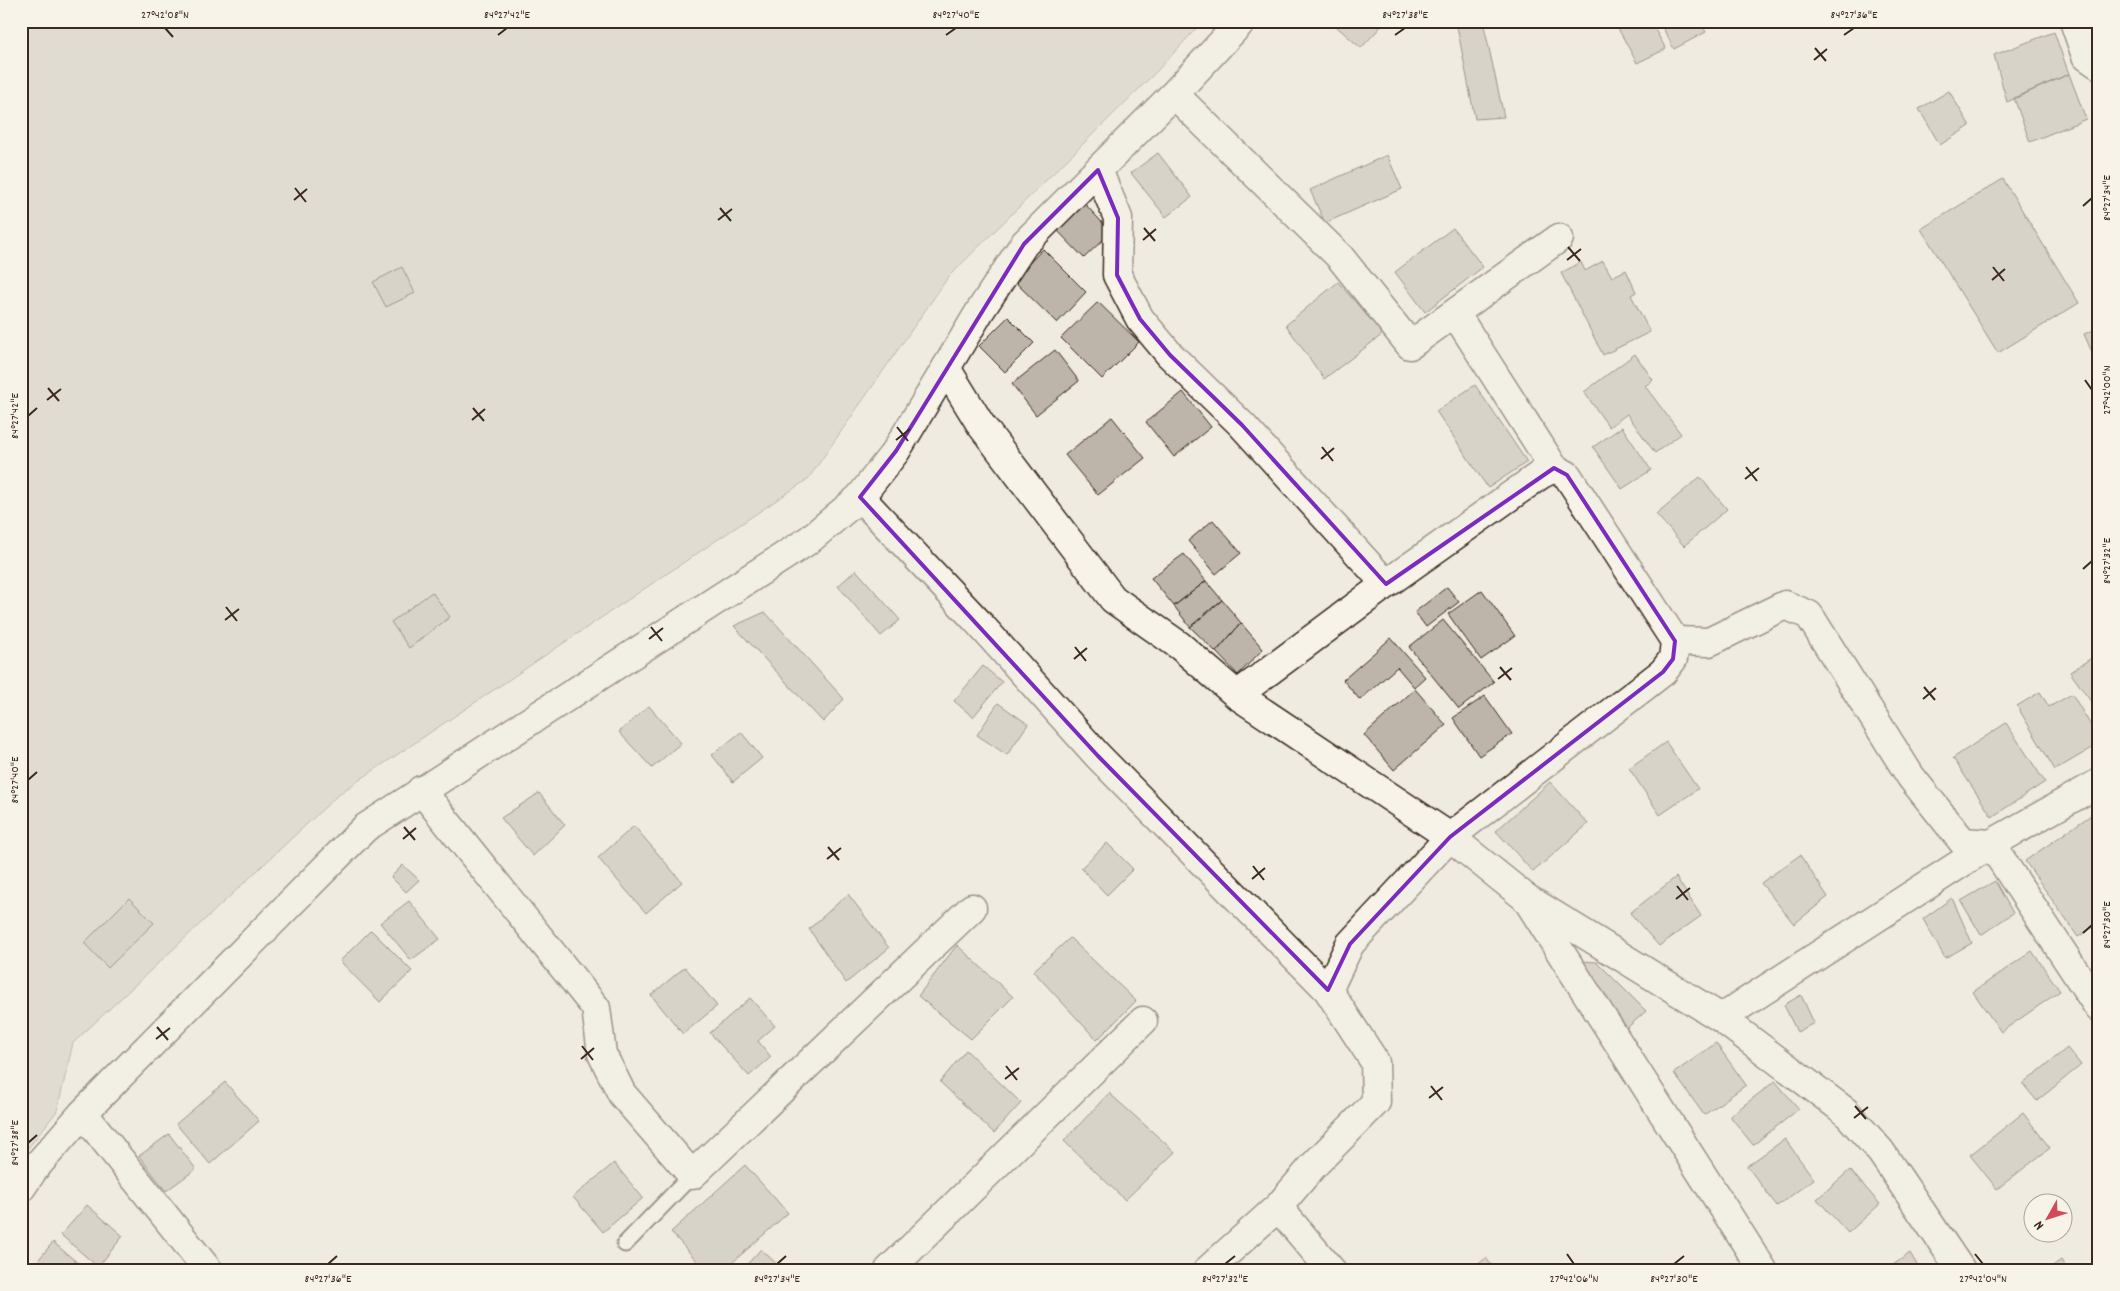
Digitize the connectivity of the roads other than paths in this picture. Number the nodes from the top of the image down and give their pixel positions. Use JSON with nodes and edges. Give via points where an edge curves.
{"nodes":[{"id":1,"x":1242,"y":21,"type":"edge"},
{"id":2,"x":2074,"y":21,"type":"edge"},
{"id":3,"x":2099,"y":64,"type":"edge"},
{"id":4,"x":1174,"y":94,"type":"junction"},
{"id":5,"x":1098,"y":170,"type":"junction"},
{"id":6,"x":1559,"y":238,"type":"dead end"},
{"id":7,"x":1455,"y":313,"type":"junction"},
{"id":8,"x":946,"y":368,"type":"junction"},
{"id":9,"x":1554,"y":468,"type":"junction"},
{"id":10,"x":860,"y":497,"type":"junction"},
{"id":11,"x":1386,"y":584,"type":"junction"},
{"id":12,"x":1675,"y":641,"type":"junction"},
{"id":13,"x":1237,"y":695,"type":"junction"},
{"id":14,"x":2099,"y":783,"type":"edge"},
{"id":15,"x":422,"y":790,"type":"junction"},
{"id":16,"x":1450,"y":837,"type":"junction"},
{"id":17,"x":1991,"y":844,"type":"junction"},
{"id":18,"x":1526,"y":898,"type":"junction"},
{"id":19,"x":972,"y":908,"type":"dead end"},
{"id":20,"x":1328,"y":990,"type":"junction"},
{"id":21,"x":2099,"y":1008,"type":"edge"},
{"id":22,"x":1721,"y":1018,"type":"junction"},
{"id":23,"x":1143,"y":1022,"type":"dead end"},
{"id":24,"x":83,"y":1114,"type":"junction"},
{"id":25,"x":692,"y":1175,"type":"junction"},
{"id":26,"x":21,"y":1188,"type":"edge"},
{"id":27,"x":1278,"y":1207,"type":"junction"},
{"id":28,"x":625,"y":1244,"type":"dead end"},
{"id":29,"x":208,"y":1270,"type":"edge"},
{"id":30,"x":889,"y":1270,"type":"edge"},
{"id":31,"x":1208,"y":1270,"type":"edge"},
{"id":32,"x":1331,"y":1270,"type":"edge"},
{"id":33,"x":1763,"y":1270,"type":"edge"},
{"id":34,"x":1961,"y":1270,"type":"edge"}],
"edges":[{"from":1,"to":4,"type":"street"},
{"from":2,"to":3,"type":"street","via":[[2086,56]]},
{"from":4,"to":5,"type":"street"},
{"from":4,"to":7,"type":"street","via":[[1340,257],[1410,345]]},
{"from":5,"to":8,"type":"street","via":[[1024,244]]},
{"from":5,"to":11,"type":"street","via":[[1118,218],[1117,275],[1140,319],[1170,355],[1242,425]]},
{"from":6,"to":7,"type":"street"},
{"from":7,"to":9,"type":"street"},
{"from":8,"to":10,"type":"street","via":[[896,451]]},
{"from":8,"to":13,"type":"street","via":[[981,425],[1113,599],[1180,646]]},
{"from":9,"to":11,"type":"street"},
{"from":9,"to":12,"type":"street","via":[[1567,475]]},
{"from":10,"to":15,"type":"street","via":[[808,540]]},
{"from":10,"to":20,"type":"street","via":[[977,620],[1098,756]]},
{"from":11,"to":13,"type":"street"},
{"from":12,"to":16,"type":"street","via":[[1673,659],[1663,672]]},
{"from":12,"to":17,"type":"street","via":[[1709,642],[1785,605],[1809,615],[1911,777],[1964,842]]},
{"from":13,"to":16,"type":"street"},
{"from":14,"to":17,"type":"street"},
{"from":15,"to":24,"type":"street","via":[[365,828]]},
{"from":15,"to":25,"type":"street","via":[[596,1008],[602,1054],[622,1094]]},
{"from":16,"to":18,"type":"street"},
{"from":16,"to":20,"type":"street","via":[[1350,944]]},
{"from":17,"to":21,"type":"street"},
{"from":17,"to":22,"type":"street"},
{"from":18,"to":22,"type":"street"},
{"from":18,"to":33,"type":"street"},
{"from":19,"to":25,"type":"street"},
{"from":20,"to":27,"type":"street","via":[[1375,1062],[1376,1102]]},
{"from":22,"to":34,"type":"street","via":[[1846,1112],[1881,1152]]},
{"from":23,"to":30,"type":"street"},
{"from":24,"to":26,"type":"street"},
{"from":24,"to":29,"type":"street"},
{"from":25,"to":28,"type":"lane"},
{"from":27,"to":31,"type":"street"},
{"from":27,"to":32,"type":"street"}]}
